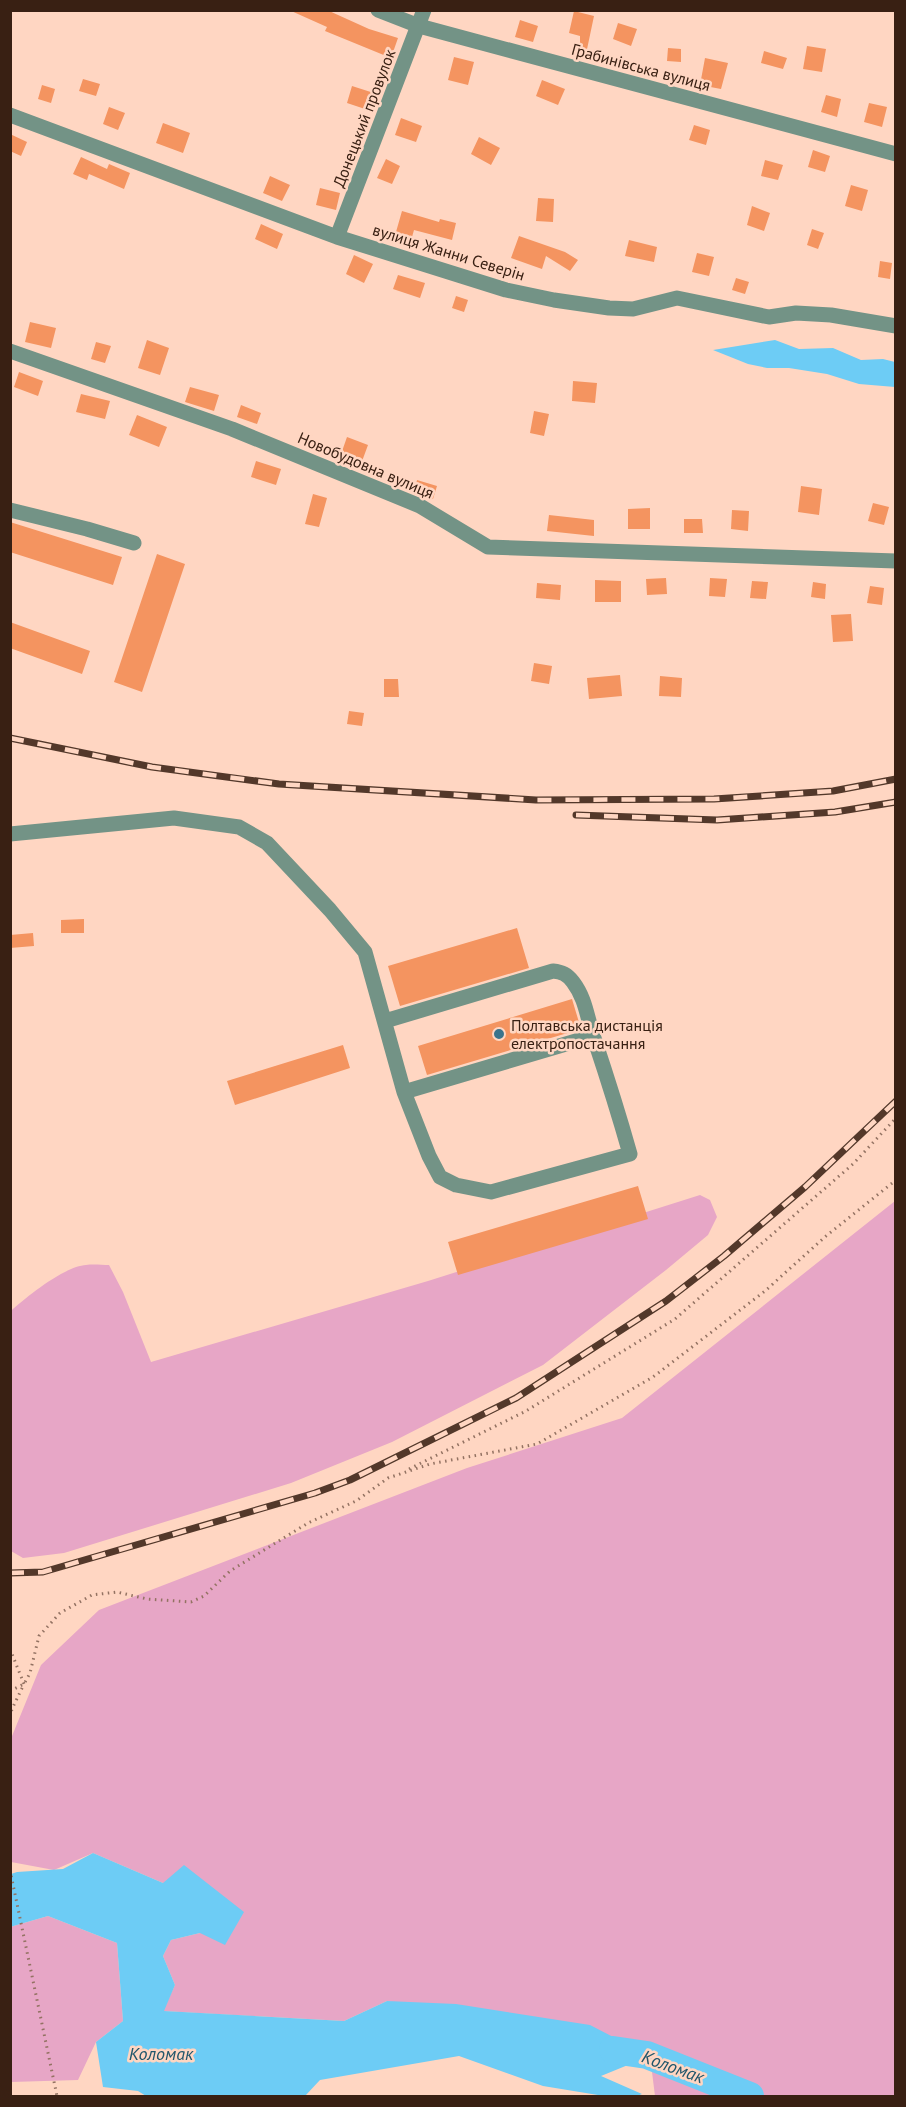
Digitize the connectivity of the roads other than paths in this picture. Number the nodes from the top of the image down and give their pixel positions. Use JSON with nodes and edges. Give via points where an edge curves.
{"nodes":[{"id":1,"x":378,"y":10,"type":"edge"},
{"id":2,"x":424,"y":10,"type":"edge"},
{"id":3,"x":419,"y":26,"type":"junction"},
{"id":4,"x":10,"y":115,"type":"edge"},
{"id":5,"x":896,"y":154,"type":"edge"},
{"id":6,"x":337,"y":237,"type":"junction"},
{"id":7,"x":896,"y":326,"type":"edge"},
{"id":8,"x":10,"y":351,"type":"edge"},
{"id":9,"x":10,"y":510,"type":"edge"},
{"id":10,"x":134,"y":543,"type":"dead end"},
{"id":11,"x":896,"y":561,"type":"edge"},
{"id":12,"x":10,"y":834,"type":"edge"},
{"id":13,"x":385,"y":1021,"type":"junction"},
{"id":14,"x":593,"y":1036,"type":"junction"},
{"id":15,"x":404,"y":1092,"type":"junction"}],
"edges":[{"from":1,"to":3,"type":"street","name":"Грабинівська вулиця"},
{"from":2,"to":3,"type":"street","name":"Донецький провулок"},
{"from":3,"to":5,"type":"street","name":"Грабинівська вулиця"},
{"from":3,"to":6,"type":"street","name":"Донецький провулок"},
{"from":4,"to":6,"type":"street","name":"вулиця Жанни Северін"},
{"from":6,"to":7,"type":"street","name":"вулиця Жанни Северін","via":[[506,290],[554,300],[633,309],[677,298],[769,317],[796,313],[831,315]]},
{"from":8,"to":11,"type":"street","name":"Новобудовна вулиця","via":[[232,429],[420,506],[488,547]]},
{"from":9,"to":10,"type":"street"},
{"from":12,"to":13,"type":"street","via":[[174,818],[239,827],[267,843],[365,952]]},
{"from":13,"to":14,"type":"street","via":[[553,971],[564,973],[573,982],[585,1005]]},
{"from":13,"to":15,"type":"street"},
{"from":14,"to":15,"type":"street"},
{"from":14,"to":15,"type":"street","via":[[630,1154],[491,1192],[456,1185],[440,1178]]}]}
